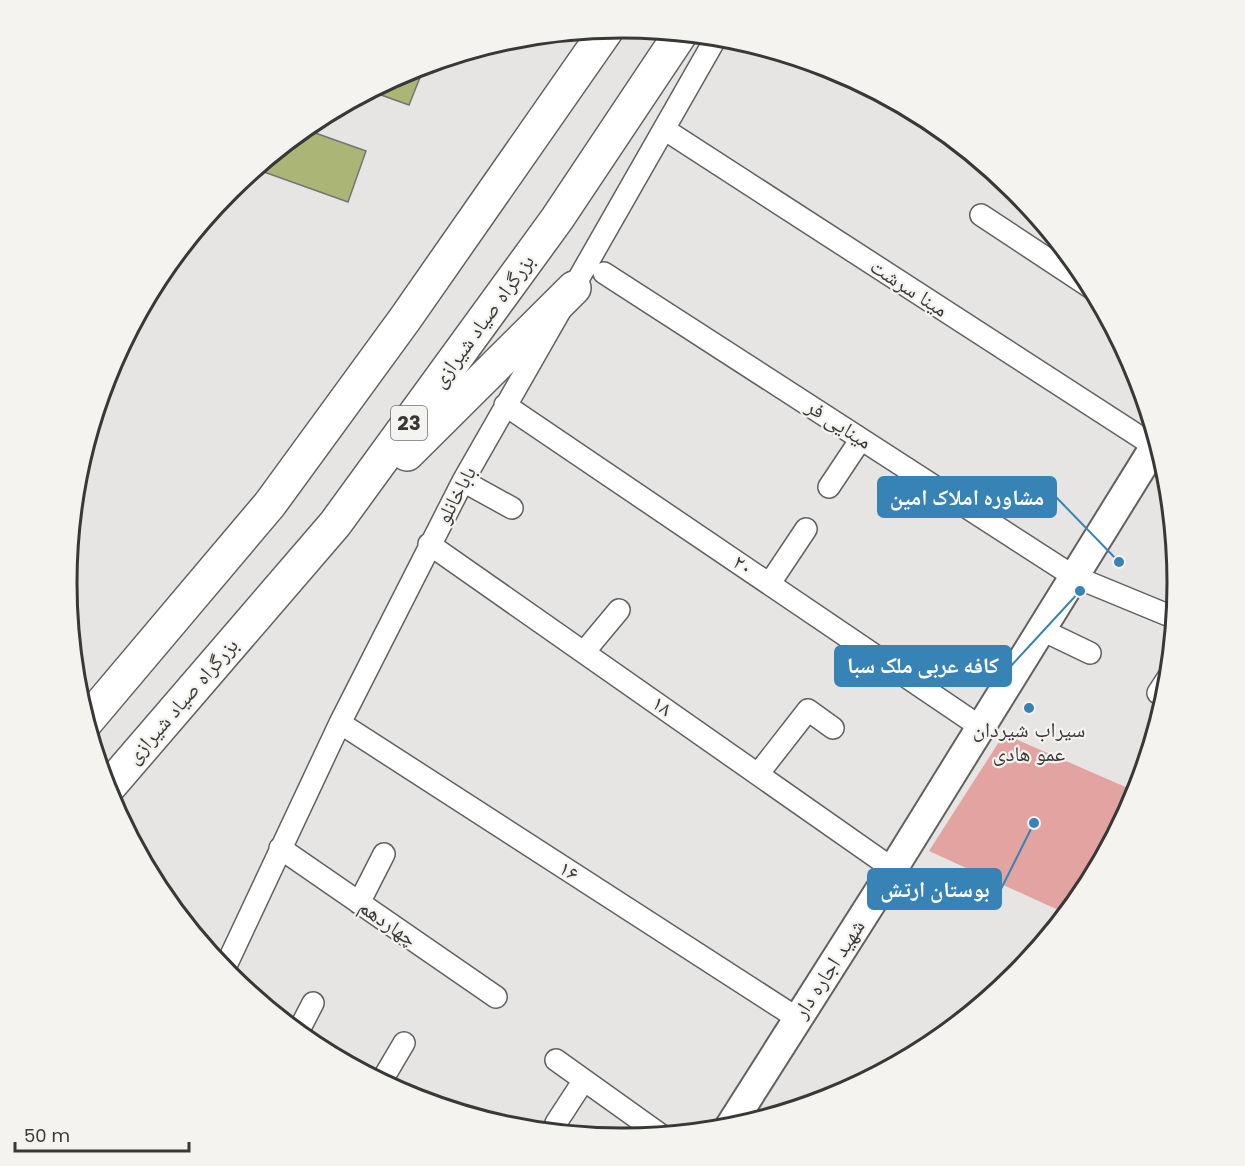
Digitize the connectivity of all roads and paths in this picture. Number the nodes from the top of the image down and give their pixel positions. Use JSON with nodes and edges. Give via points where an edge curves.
{"nodes":[{"id":1,"x":601,"y":39,"type":"edge"},
{"id":2,"x":676,"y":40,"type":"edge"},
{"id":3,"x":712,"y":45,"type":"edge"},
{"id":4,"x":664,"y":129,"type":"junction"},
{"id":5,"x":981,"y":215,"type":"dead end"},
{"id":6,"x":604,"y":273,"type":"dead end"},
{"id":7,"x":1073,"y":276,"type":"edge"},
{"id":8,"x":574,"y":288,"type":"junction"},
{"id":9,"x":506,"y":405,"type":"junction"},
{"id":10,"x":861,"y":439,"type":"junction"},
{"id":11,"x":1148,"y":439,"type":"edge"},
{"id":12,"x":1151,"y":451,"type":"edge"},
{"id":13,"x":463,"y":481,"type":"junction"},
{"id":14,"x":829,"y":487,"type":"dead end"},
{"id":15,"x":512,"y":508,"type":"dead end"},
{"id":16,"x":335,"y":524,"type":"junction"},
{"id":17,"x":806,"y":529,"type":"dead end"},
{"id":18,"x":429,"y":544,"type":"junction"},
{"id":19,"x":1073,"y":576,"type":"junction"},
{"id":20,"x":770,"y":583,"type":"junction"},
{"id":21,"x":619,"y":610,"type":"dead end"},
{"id":22,"x":1167,"y":615,"type":"edge"},
{"id":23,"x":1040,"y":629,"type":"junction"},
{"id":24,"x":584,"y":652,"type":"junction"},
{"id":25,"x":1090,"y":653,"type":"dead end"},
{"id":26,"x":93,"y":713,"type":"edge"},
{"id":27,"x":340,"y":723,"type":"junction"},
{"id":28,"x":980,"y":726,"type":"junction"},
{"id":29,"x":833,"y":728,"type":"dead end"},
{"id":30,"x":759,"y":774,"type":"junction"},
{"id":31,"x":115,"y":780,"type":"edge"},
{"id":32,"x":280,"y":848,"type":"junction"},
{"id":33,"x":384,"y":854,"type":"dead end"},
{"id":34,"x":893,"y":869,"type":"junction"},
{"id":35,"x":359,"y":903,"type":"junction"},
{"id":36,"x":229,"y":960,"type":"edge"},
{"id":37,"x":496,"y":998,"type":"dead end"},
{"id":38,"x":313,"y":1003,"type":"dead end"},
{"id":39,"x":797,"y":1018,"type":"junction"},
{"id":40,"x":302,"y":1025,"type":"edge"},
{"id":41,"x":404,"y":1043,"type":"dead end"},
{"id":42,"x":556,"y":1060,"type":"dead end"},
{"id":43,"x":386,"y":1074,"type":"edge"},
{"id":44,"x":584,"y":1080,"type":"junction"},
{"id":45,"x":736,"y":1116,"type":"edge"},
{"id":46,"x":556,"y":1124,"type":"dead end"},
{"id":47,"x":650,"y":1127,"type":"edge"}],
"edges":[{"from":1,"to":26,"type":"highway","via":[[412,310],[270,504]]},
{"from":2,"to":16,"type":"highway","name":"بزرگراه صیاد شیرازی","number":"23","via":[[557,219]]},
{"from":3,"to":4,"type":"street","name":"باباخانلو"},
{"from":4,"to":8,"type":"street","name":"باباخانلو"},
{"from":4,"to":11,"type":"street","name":"مینا سرشت"},
{"from":5,"to":7,"type":"street"},
{"from":6,"to":10,"type":"street","name":"مینایی فر"},
{"from":8,"to":9,"type":"street","name":"باباخانلو"},
{"from":8,"to":16,"type":"highway"},
{"from":9,"to":13,"type":"street","name":"باباخانلو"},
{"from":9,"to":20,"type":"street","name":"۲۰"},
{"from":10,"to":14,"type":"street"},
{"from":10,"to":19,"type":"street","name":"مینایی فر"},
{"from":12,"to":19,"type":"main road","name":"شهید اجاره دار"},
{"from":13,"to":15,"type":"street"},
{"from":13,"to":18,"type":"street","name":"باباخانلو"},
{"from":16,"to":31,"type":"highway","name":"بزرگراه صیاد شیرازی","number":"23"},
{"from":17,"to":20,"type":"street"},
{"from":18,"to":24,"type":"street","name":"۱۸"},
{"from":18,"to":27,"type":"street","name":"باباخانلو"},
{"from":19,"to":22,"type":"street","name":"مینایی فر"},
{"from":19,"to":23,"type":"main road","name":"شهید اجاره دار"},
{"from":20,"to":28,"type":"street","name":"۲۰"},
{"from":21,"to":24,"type":"street"},
{"from":23,"to":25,"type":"street"},
{"from":23,"to":28,"type":"main road","name":"شهید اجاره دار"},
{"from":24,"to":30,"type":"street","name":"۱۸"},
{"from":27,"to":32,"type":"street","name":"باباخانلو"},
{"from":27,"to":39,"type":"street","name":"۱۶"},
{"from":28,"to":34,"type":"main road","name":"شهید اجاره دار"},
{"from":29,"to":30,"type":"street","via":[[808,710]]},
{"from":30,"to":34,"type":"street","name":"۱۸"},
{"from":32,"to":35,"type":"street","name":"چهاردهم"},
{"from":32,"to":36,"type":"street","name":"باباخانلو"},
{"from":33,"to":35,"type":"street"},
{"from":34,"to":39,"type":"main road","name":"شهید اجاره دار"},
{"from":35,"to":37,"type":"street","name":"چهاردهم"},
{"from":38,"to":40,"type":"street"},
{"from":39,"to":45,"type":"main road","name":"شهید اجاره دار"},
{"from":41,"to":43,"type":"street"},
{"from":42,"to":44,"type":"street"},
{"from":44,"to":46,"type":"street"},
{"from":44,"to":47,"type":"street"}]}
